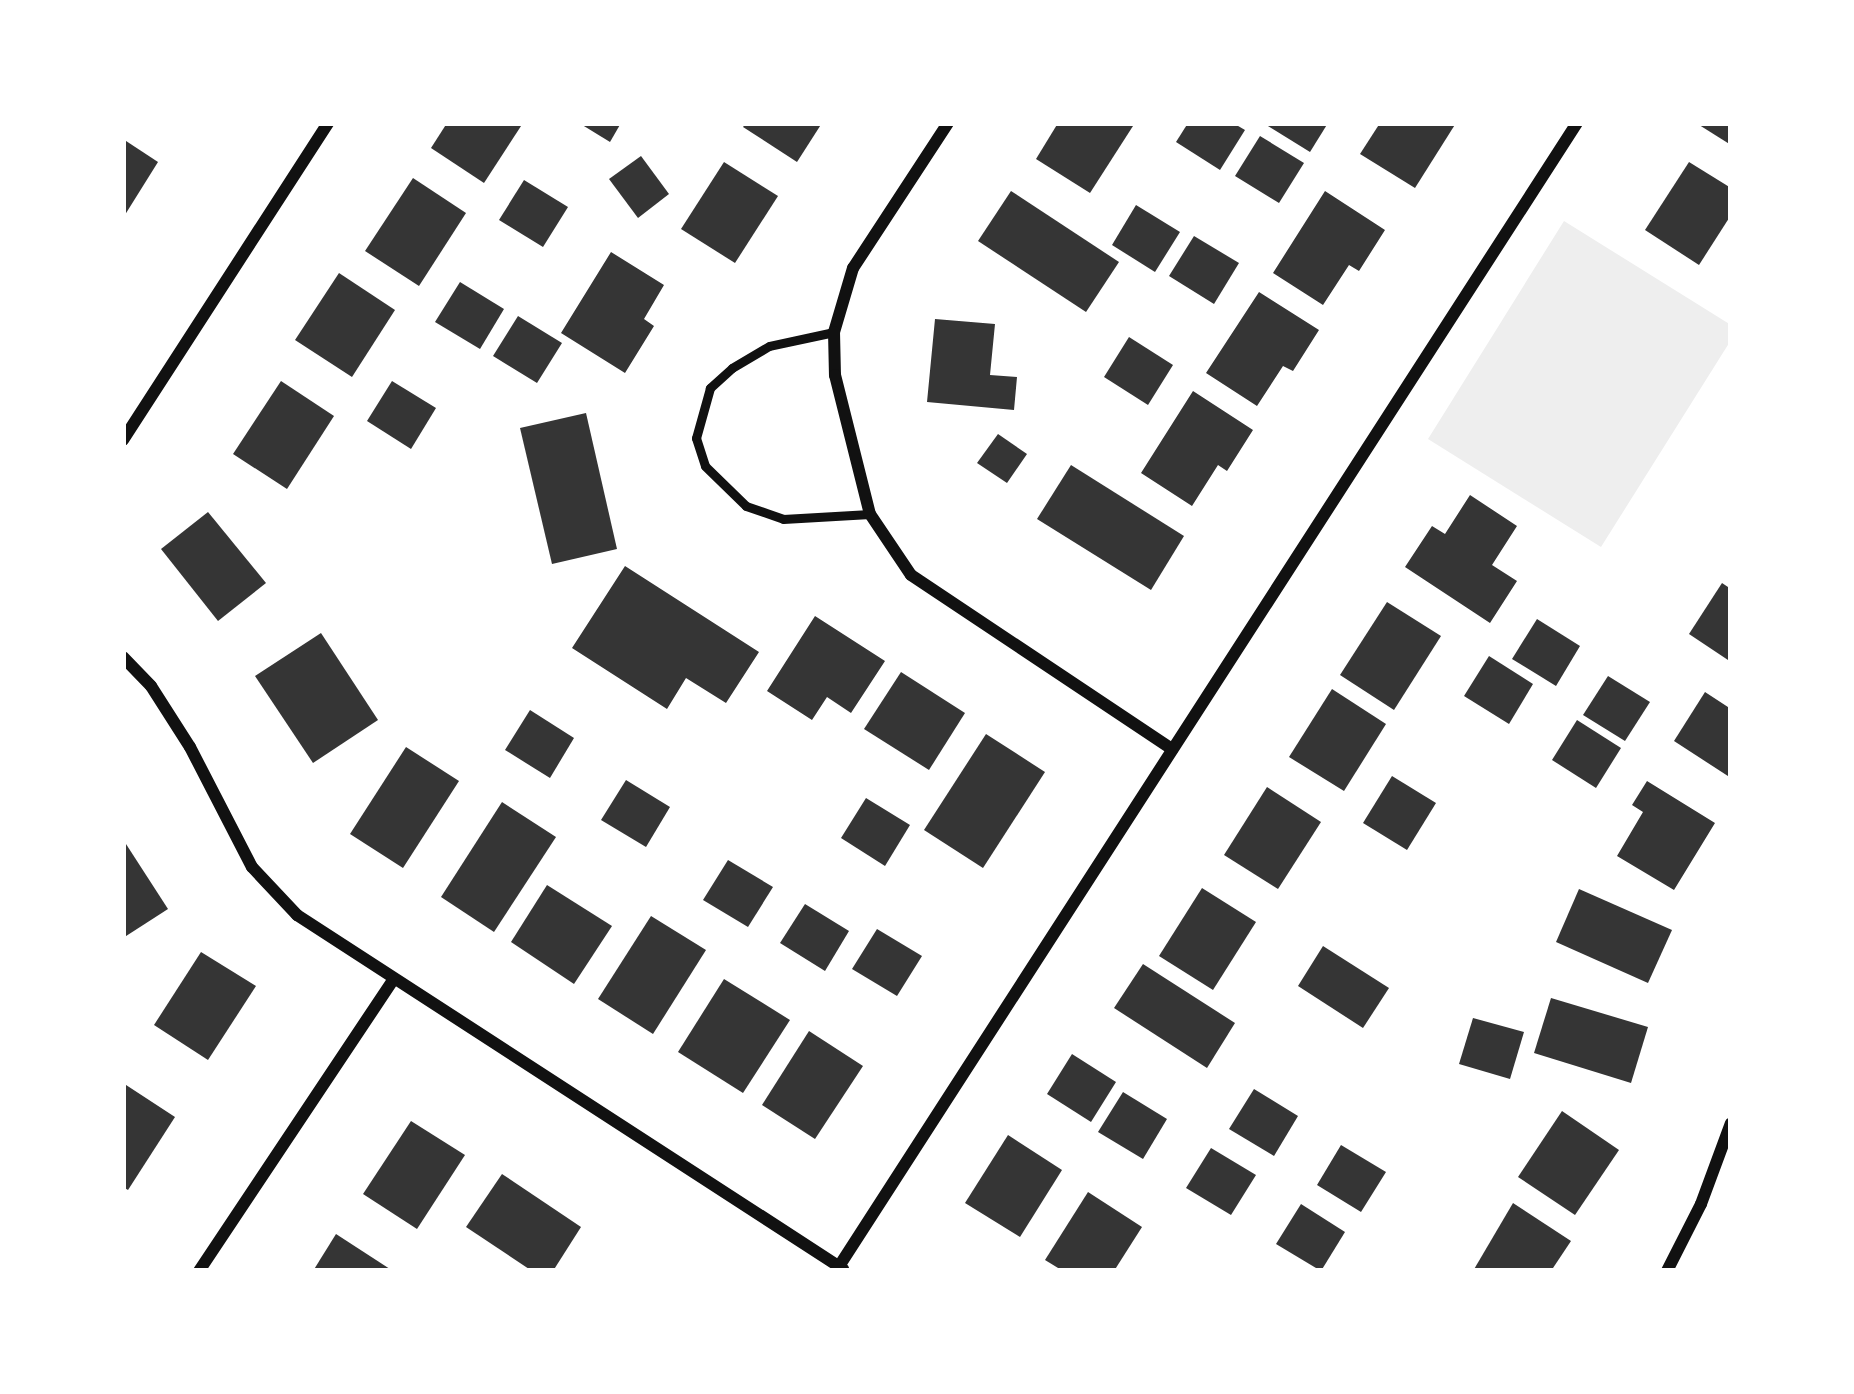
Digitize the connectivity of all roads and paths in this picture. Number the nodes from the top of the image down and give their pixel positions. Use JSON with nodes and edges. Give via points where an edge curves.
{"nodes":[{"id":1,"x":328,"y":123,"type":"edge"},
{"id":2,"x":948,"y":123,"type":"edge"},
{"id":3,"x":1577,"y":123,"type":"edge"},
{"id":4,"x":834,"y":332,"type":"junction"},
{"id":5,"x":123,"y":440,"type":"edge"},
{"id":6,"x":870,"y":514,"type":"junction"},
{"id":7,"x":123,"y":657,"type":"edge"},
{"id":8,"x":1172,"y":748,"type":"junction"},
{"id":9,"x":394,"y":980,"type":"junction"},
{"id":10,"x":1731,"y":1123,"type":"edge"},
{"id":11,"x":840,"y":1270,"type":"edge"},
{"id":12,"x":199,"y":1271,"type":"edge"},
{"id":13,"x":1667,"y":1271,"type":"edge"}],
"edges":[{"from":1,"to":5,"type":"street"},
{"from":2,"to":4,"type":"street","via":[[853,268]]},
{"from":3,"to":8,"type":"street"},
{"from":4,"to":6,"type":"street","via":[[835,375]]},
{"from":4,"to":6,"type":"lane","via":[[769,346],[732,368],[710,388],[696,438],[705,466],[746,506],[783,519]]},
{"from":6,"to":8,"type":"street","via":[[911,575]]},
{"from":7,"to":9,"type":"street","via":[[190,747],[263,883]]},
{"from":8,"to":11,"type":"street"},
{"from":9,"to":11,"type":"street"},
{"from":9,"to":12,"type":"street"},
{"from":10,"to":13,"type":"street"}]}
